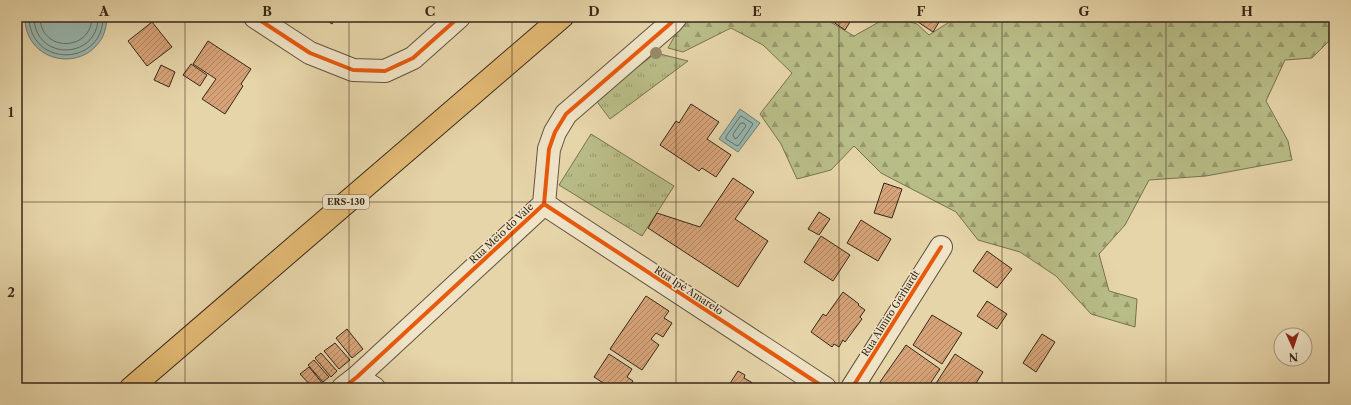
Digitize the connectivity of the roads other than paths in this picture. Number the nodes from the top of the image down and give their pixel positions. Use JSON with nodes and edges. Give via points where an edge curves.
{"nodes":[{"id":1,"x":254,"y":17,"type":"edge"},
{"id":2,"x":459,"y":17,"type":"edge"},
{"id":3,"x":562,"y":17,"type":"edge"},
{"id":4,"x":676,"y":17,"type":"edge"},
{"id":5,"x":544,"y":204,"type":"junction"},
{"id":6,"x":941,"y":247,"type":"dead end"},
{"id":7,"x":358,"y":384,"type":"edge"},
{"id":8,"x":131,"y":388,"type":"edge"},
{"id":9,"x":825,"y":388,"type":"edge"},
{"id":10,"x":852,"y":388,"type":"edge"}],
"edges":[{"from":1,"to":2,"type":"street","via":[[310,53],[353,70],[385,71],[413,58]]},
{"from":3,"to":8,"type":"main road","number":"ERS-130"},
{"from":4,"to":5,"type":"street","name":"Rua Meio do Vale","via":[[566,114],[555,132],[549,149]]},
{"from":5,"to":7,"type":"street","name":"Rua Meio do Vale"},
{"from":5,"to":9,"type":"street","name":"Rua Ipê Amarelo"},
{"from":6,"to":10,"type":"street","name":"Rua Almiro Gerhardt"}]}
